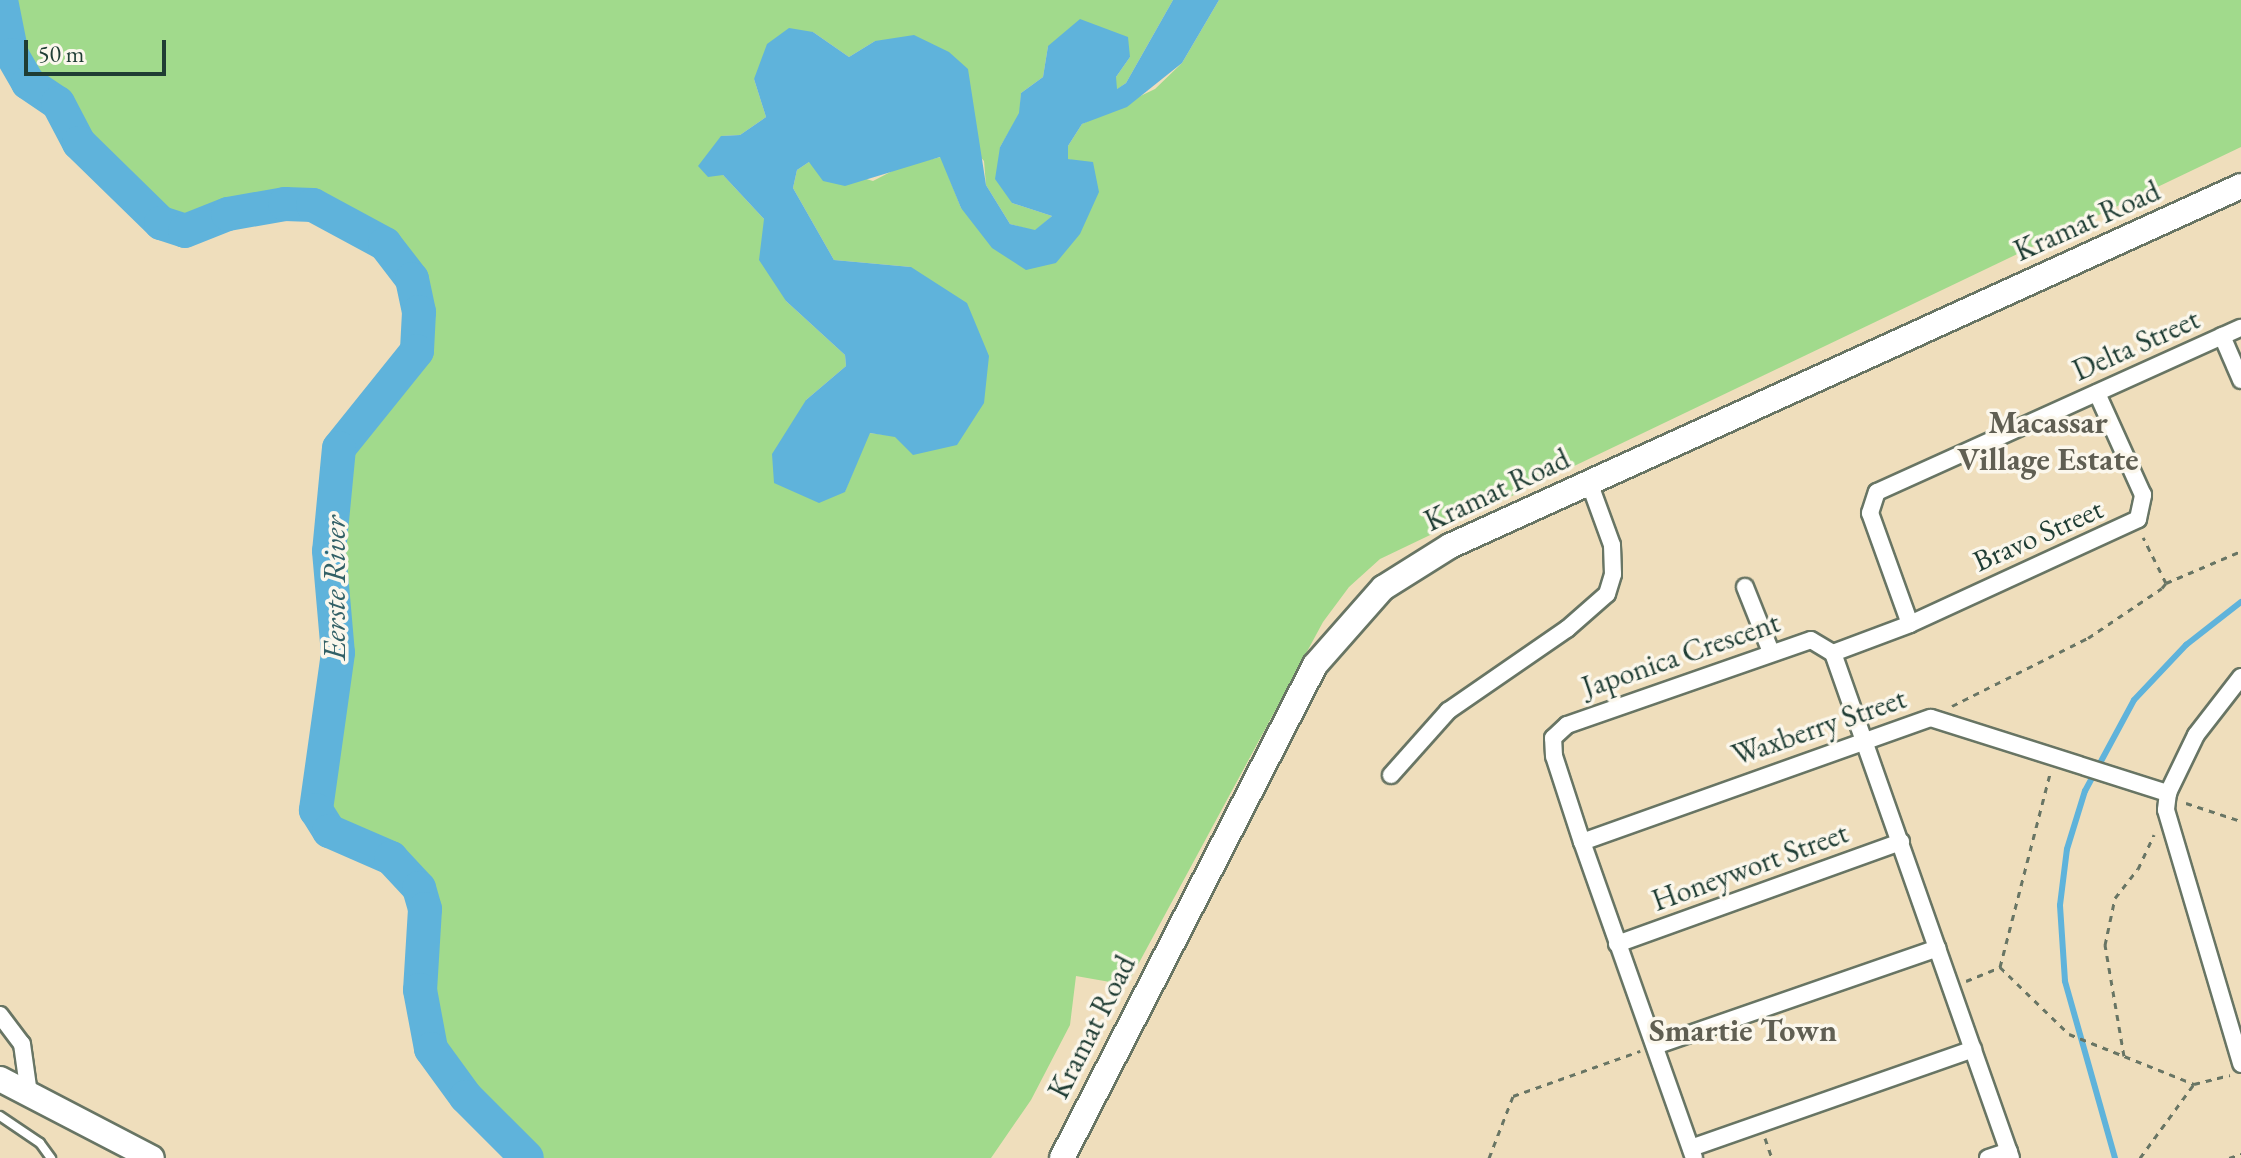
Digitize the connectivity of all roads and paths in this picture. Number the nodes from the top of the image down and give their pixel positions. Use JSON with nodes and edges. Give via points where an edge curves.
{"nodes":[{"id":1,"x":2241,"y":186,"type":"edge"},
{"id":2,"x":2241,"y":328,"type":"edge"},
{"id":3,"x":2222,"y":336,"type":"junction"},
{"id":4,"x":2241,"y":380,"type":"edge"},
{"id":5,"x":2097,"y":393,"type":"junction"},
{"id":6,"x":1589,"y":482,"type":"junction"},
{"id":7,"x":2135,"y":522,"type":"junction"},
{"id":8,"x":2241,"y":551,"type":"edge"},
{"id":9,"x":2166,"y":583,"type":"junction"},
{"id":10,"x":1745,"y":587,"type":"dead end"},
{"id":11,"x":1910,"y":624,"type":"junction"},
{"id":12,"x":1771,"y":652,"type":"junction"},
{"id":13,"x":1833,"y":653,"type":"junction"},
{"id":14,"x":2241,"y":677,"type":"edge"},
{"id":15,"x":1931,"y":718,"type":"junction"},
{"id":16,"x":1864,"y":739,"type":"junction"},
{"id":17,"x":2062,"y":759,"type":"junction"},
{"id":18,"x":1391,"y":775,"type":"dead end"},
{"id":19,"x":2167,"y":802,"type":"junction"},
{"id":20,"x":2241,"y":821,"type":"edge"},
{"id":21,"x":1582,"y":842,"type":"junction"},
{"id":22,"x":1901,"y":842,"type":"junction"},
{"id":23,"x":1617,"y":944,"type":"junction"},
{"id":24,"x":1938,"y":948,"type":"junction"},
{"id":25,"x":2000,"y":967,"type":"junction"},
{"id":26,"x":1952,"y":987,"type":"junction"},
{"id":27,"x":0,"y":1015,"type":"edge"},
{"id":28,"x":1655,"y":1046,"type":"junction"},
{"id":29,"x":1973,"y":1049,"type":"junction"},
{"id":30,"x":2124,"y":1056,"type":"junction"},
{"id":31,"x":2241,"y":1064,"type":"edge"},
{"id":32,"x":2241,"y":1071,"type":"edge"},
{"id":33,"x":0,"y":1079,"type":"edge"},
{"id":34,"x":2194,"y":1084,"type":"junction"},
{"id":35,"x":29,"y":1094,"type":"junction"},
{"id":36,"x":0,"y":1116,"type":"edge"},
{"id":37,"x":1692,"y":1153,"type":"edge"},
{"id":38,"x":2010,"y":1154,"type":"edge"},
{"id":39,"x":2241,"y":1154,"type":"edge"},
{"id":40,"x":51,"y":1158,"type":"edge"},
{"id":41,"x":152,"y":1158,"type":"edge"},
{"id":42,"x":1062,"y":1158,"type":"edge"},
{"id":43,"x":1489,"y":1158,"type":"edge"},
{"id":44,"x":1988,"y":1158,"type":"edge"},
{"id":45,"x":2140,"y":1158,"type":"edge"},
{"id":46,"x":2229,"y":1158,"type":"edge"}],
"edges":[{"from":1,"to":6,"type":"street","name":"Kramat Road"},
{"from":2,"to":3,"type":"street","name":"Delta Street"},
{"from":3,"to":4,"type":"street"},
{"from":3,"to":5,"type":"street","name":"Delta Street"},
{"from":5,"to":7,"type":"street","name":"Bravo Street","via":[[2144,499]]},
{"from":5,"to":11,"type":"street","name":"Delta Street","via":[[1873,496],[1870,513]]},
{"from":6,"to":18,"type":"street","via":[[1612,545],[1607,594],[1567,629],[1448,711]]},
{"from":6,"to":42,"type":"street","name":"Kramat Road","via":[[1418,563],[1355,614],[1315,665]]},
{"from":7,"to":9,"type":"path"},
{"from":7,"to":11,"type":"street","name":"Bravo Street"},
{"from":8,"to":9,"type":"path"},
{"from":9,"to":15,"type":"path","via":[[2088,638]]},
{"from":10,"to":12,"type":"street"},
{"from":11,"to":13,"type":"street","name":"Bravo Street"},
{"from":12,"to":13,"type":"street","name":"Japonica Crescent","via":[[1811,640]]},
{"from":12,"to":21,"type":"street","name":"Japonica Crescent","via":[[1558,730],[1552,749]]},
{"from":13,"to":16,"type":"street"},
{"from":14,"to":19,"type":"street","via":[[2208,716]]},
{"from":15,"to":16,"type":"street","name":"Waxberry Street"},
{"from":15,"to":17,"type":"street","name":"Waxberry Street"},
{"from":16,"to":21,"type":"street","name":"Waxberry Street"},
{"from":16,"to":22,"type":"street"},
{"from":17,"to":19,"type":"street","name":"Waxberry Street"},
{"from":17,"to":25,"type":"path"},
{"from":19,"to":20,"type":"path"},
{"from":19,"to":30,"type":"path","via":[[2138,869],[2115,898],[2105,945]]},
{"from":19,"to":31,"type":"street"},
{"from":21,"to":23,"type":"street","name":"Japonica Crescent"},
{"from":22,"to":23,"type":"street","name":"Honeywort Street"},
{"from":22,"to":24,"type":"street"},
{"from":23,"to":28,"type":"street","name":"Japonica Crescent"},
{"from":24,"to":26,"type":"street"},
{"from":24,"to":28,"type":"street"},
{"from":25,"to":26,"type":"path"},
{"from":25,"to":30,"type":"path","via":[[2069,1034]]},
{"from":26,"to":29,"type":"street"},
{"from":27,"to":35,"type":"street","via":[[22,1044]]},
{"from":28,"to":37,"type":"street","name":"Japonica Crescent"},
{"from":28,"to":43,"type":"path","via":[[1513,1096]]},
{"from":29,"to":37,"type":"street"},
{"from":29,"to":38,"type":"street"},
{"from":30,"to":34,"type":"path"},
{"from":32,"to":34,"type":"path"},
{"from":33,"to":35,"type":"street"},
{"from":34,"to":45,"type":"path"},
{"from":35,"to":41,"type":"street"},
{"from":36,"to":40,"type":"lane","via":[[27,1132]]},
{"from":38,"to":44,"type":"street"},
{"from":39,"to":46,"type":"path"}]}
